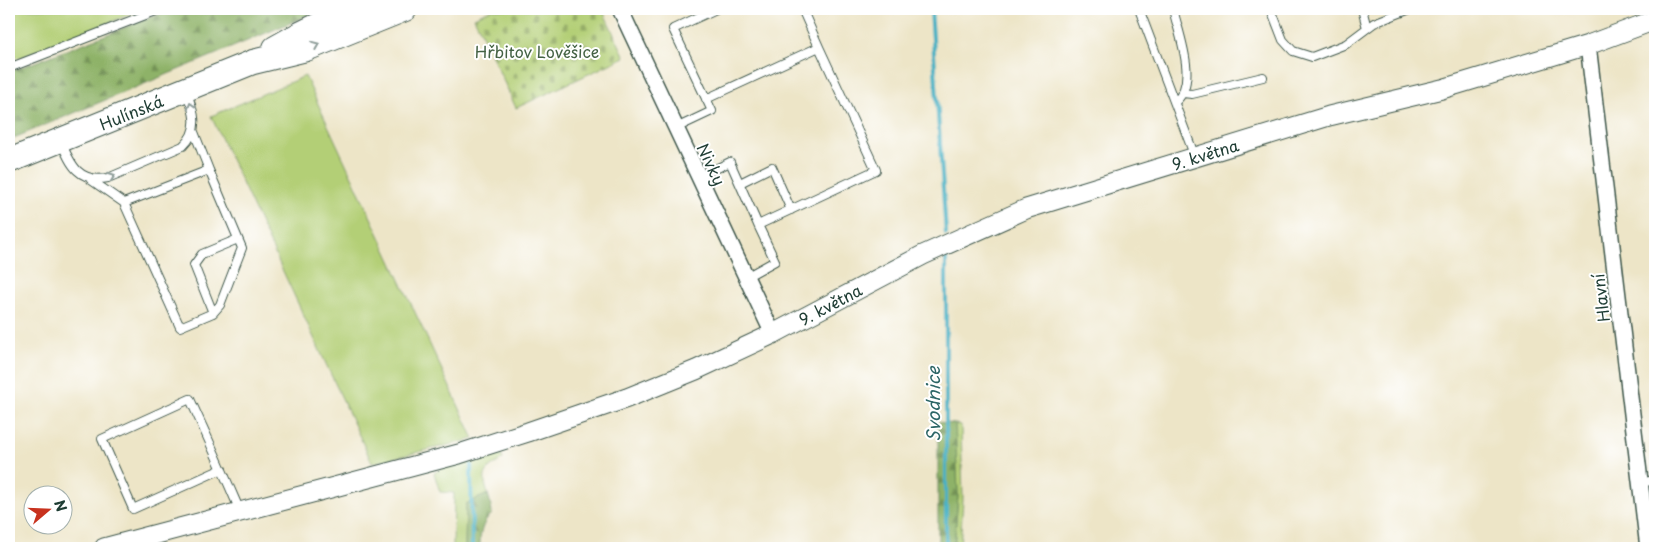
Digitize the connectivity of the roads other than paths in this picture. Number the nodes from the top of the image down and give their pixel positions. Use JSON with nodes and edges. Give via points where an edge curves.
{"nodes":[{"id":1,"x":160,"y":9,"type":"edge"},
{"id":2,"x":351,"y":9,"type":"edge"},
{"id":3,"x":405,"y":9,"type":"edge"},
{"id":4,"x":620,"y":9,"type":"edge"},
{"id":5,"x":716,"y":9,"type":"edge"},
{"id":6,"x":802,"y":9,"type":"edge"},
{"id":7,"x":1139,"y":9,"type":"edge"},
{"id":8,"x":1173,"y":9,"type":"edge"},
{"id":9,"x":1271,"y":9,"type":"edge"},
{"id":10,"x":1362,"y":9,"type":"edge"},
{"id":11,"x":1410,"y":9,"type":"edge"},
{"id":12,"x":1655,"y":20,"type":"edge"},
{"id":13,"x":1367,"y":28,"type":"junction"},
{"id":14,"x":1588,"y":45,"type":"junction"},
{"id":15,"x":820,"y":47,"type":"junction"},
{"id":16,"x":9,"y":62,"type":"edge"},
{"id":17,"x":253,"y":62,"type":"junction"},
{"id":18,"x":1263,"y":77,"type":"dead end"},
{"id":19,"x":185,"y":90,"type":"junction"},
{"id":20,"x":1183,"y":93,"type":"junction"},
{"id":21,"x":706,"y":99,"type":"junction"},
{"id":22,"x":1175,"y":102,"type":"junction"},
{"id":23,"x":676,"y":128,"type":"junction"},
{"id":24,"x":194,"y":132,"type":"junction"},
{"id":25,"x":60,"y":140,"type":"junction"},
{"id":26,"x":1196,"y":157,"type":"junction"},
{"id":27,"x":9,"y":161,"type":"edge"},
{"id":28,"x":209,"y":170,"type":"junction"},
{"id":29,"x":699,"y":177,"type":"junction"},
{"id":30,"x":89,"y":178,"type":"junction"},
{"id":31,"x":740,"y":183,"type":"junction"},
{"id":32,"x":124,"y":203,"type":"junction"},
{"id":33,"x":791,"y":210,"type":"junction"},
{"id":34,"x":758,"y":225,"type":"junction"},
{"id":35,"x":238,"y":239,"type":"junction"},
{"id":36,"x":746,"y":277,"type":"junction"},
{"id":37,"x":213,"y":313,"type":"junction"},
{"id":38,"x":772,"y":334,"type":"junction"},
{"id":39,"x":222,"y":469,"type":"junction"},
{"id":40,"x":1655,"y":480,"type":"edge"},
{"id":41,"x":1640,"y":483,"type":"junction"},
{"id":42,"x":241,"y":512,"type":"junction"},
{"id":43,"x":104,"y":548,"type":"edge"},
{"id":44,"x":1648,"y":548,"type":"edge"}],
"edges":[{"from":1,"to":16,"type":"lane","via":[[14,66]]},
{"from":2,"to":17,"type":"main road","name":"Hulínská"},
{"from":17,"to":3,"type":"main road","name":"Hulínská","one_way":true,"via":[[306,49]]},
{"from":4,"to":23,"type":"street","name":"Nivky"},
{"from":5,"to":21,"type":"lane","via":[[673,29]]},
{"from":6,"to":15,"type":"lane"},
{"from":7,"to":22,"type":"lane"},
{"from":8,"to":20,"type":"lane","via":[[1187,76]]},
{"from":9,"to":13,"type":"lane","via":[[1283,40],[1293,51],[1312,57],[1346,44]]},
{"from":10,"to":13,"type":"lane"},
{"from":11,"to":13,"type":"lane"},
{"from":12,"to":14,"type":"street","name":"9. května"},
{"from":14,"to":26,"type":"street","name":"9. května","via":[[1442,89],[1329,116]]},
{"from":14,"to":41,"type":"street","name":"Hlavní"},
{"from":15,"to":21,"type":"lane"},
{"from":15,"to":33,"type":"lane","via":[[876,170]]},
{"from":17,"to":19,"type":"main road","name":"Hulínská"},
{"from":18,"to":20,"type":"lane","via":[[1192,94]]},
{"from":24,"to":19,"type":"lane","one_way":true,"via":[[194,113]]},
{"from":19,"to":25,"type":"main road","name":"Hulínská"},
{"from":20,"to":22,"type":"lane"},
{"from":21,"to":23,"type":"lane","via":[[712,111]]},
{"from":22,"to":26,"type":"lane"},
{"from":23,"to":29,"type":"street","name":"Nivky"},
{"from":24,"to":28,"type":"lane"},
{"from":30,"to":24,"type":"lane","one_way":true,"via":[[108,178],[183,146]]},
{"from":25,"to":27,"type":"main road","name":"Hulínská"},
{"from":25,"to":30,"type":"lane","via":[[75,170]]},
{"from":26,"to":38,"type":"street","name":"9. května","via":[[1026,209],[923,255]]},
{"from":28,"to":32,"type":"lane"},
{"from":28,"to":35,"type":"lane"},
{"from":29,"to":31,"type":"lane","via":[[730,162]]},
{"from":29,"to":36,"type":"street","name":"Nivky"},
{"from":30,"to":32,"type":"lane"},
{"from":31,"to":33,"type":"lane","via":[[772,168]]},
{"from":31,"to":34,"type":"lane"},
{"from":32,"to":37,"type":"lane","via":[[180,327]]},
{"from":33,"to":34,"type":"lane"},
{"from":34,"to":36,"type":"lane","via":[[775,261]]},
{"from":35,"to":37,"type":"lane","via":[[242,248],[220,305]]},
{"from":35,"to":37,"type":"lane","via":[[202,254],[194,265]]},
{"from":36,"to":38,"type":"street","name":"Nivky"},
{"from":38,"to":42,"type":"street","name":"9. května","via":[[662,384],[528,432],[459,454]]},
{"from":39,"to":39,"type":"lane","via":[[133,508],[102,438],[190,399]]},
{"from":39,"to":42,"type":"lane"},
{"from":40,"to":41,"type":"lane"},
{"from":41,"to":44,"type":"street","name":"Hlavní"},
{"from":42,"to":43,"type":"street","name":"9. května"}]}
